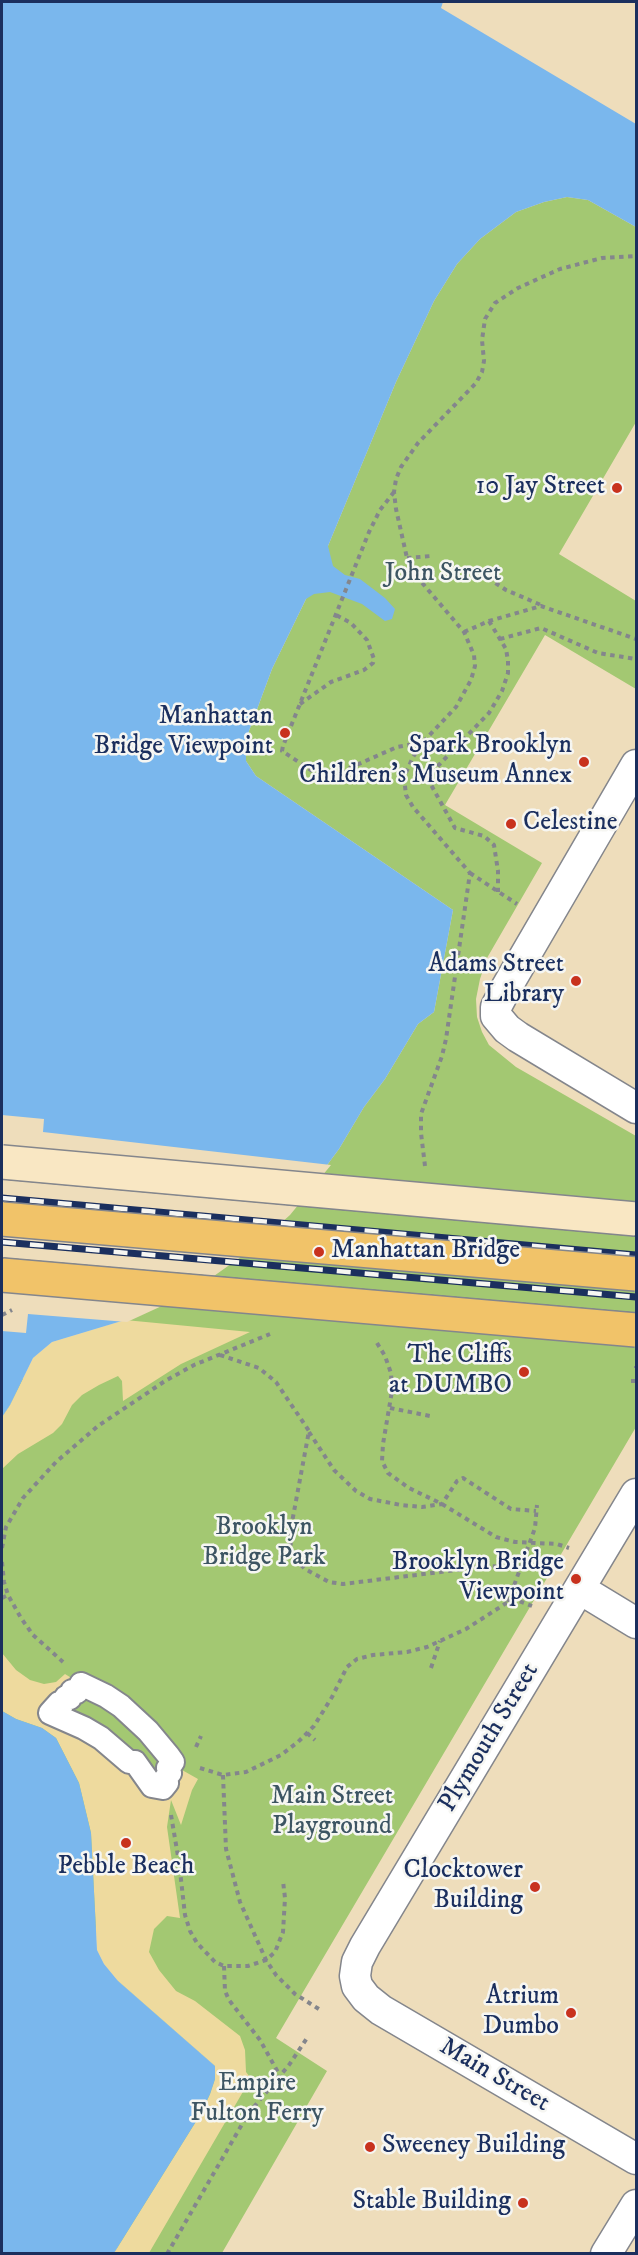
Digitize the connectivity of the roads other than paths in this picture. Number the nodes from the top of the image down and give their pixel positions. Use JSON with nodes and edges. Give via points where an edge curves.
{"nodes":[{"id":1,"x":636,"y":765,"type":"edge"},
{"id":2,"x":636,"y":1108,"type":"edge"},
{"id":3,"x":2,"y":1162,"type":"edge"},
{"id":4,"x":2,"y":1219,"type":"edge"},
{"id":5,"x":636,"y":1219,"type":"edge"},
{"id":6,"x":636,"y":1274,"type":"edge"},
{"id":7,"x":2,"y":1275,"type":"edge"},
{"id":8,"x":636,"y":1330,"type":"edge"},
{"id":9,"x":636,"y":1494,"type":"edge"},
{"id":10,"x":580,"y":1588,"type":"junction"},
{"id":11,"x":636,"y":1623,"type":"edge"},
{"id":12,"x":158,"y":1787,"type":"joint"},
{"id":13,"x":357,"y":1986,"type":"joint"},
{"id":14,"x":636,"y":2159,"type":"edge"},
{"id":15,"x":636,"y":2205,"type":"edge"},
{"id":16,"x":606,"y":2253,"type":"edge"}],
"edges":[{"from":1,"to":2,"type":"street","via":[[496,1007],[496,1016],[518,1037]]},
{"from":3,"to":5,"type":"main road","bridge":true},
{"from":4,"to":6,"type":"main road","bridge":true},
{"from":7,"to":8,"type":"main road","bridge":true},
{"from":9,"to":10,"type":"street","name":"Plymouth Street"},
{"from":10,"to":11,"type":"street"},
{"from":10,"to":13,"type":"street","name":"Plymouth Street","via":[[365,1946],[357,1962]]},
{"from":12,"to":12,"type":"street","via":[[167,1783],[172,1762],[148,1731],[106,1696],[81,1684],[77,1692],[72,1690],[70,1698],[66,1697],[50,1713],[101,1738],[129,1762],[135,1762],[152,1786]]},
{"from":13,"to":14,"type":"street","name":"Main Street","via":[[381,2010]]},
{"from":15,"to":16,"type":"street"}]}
